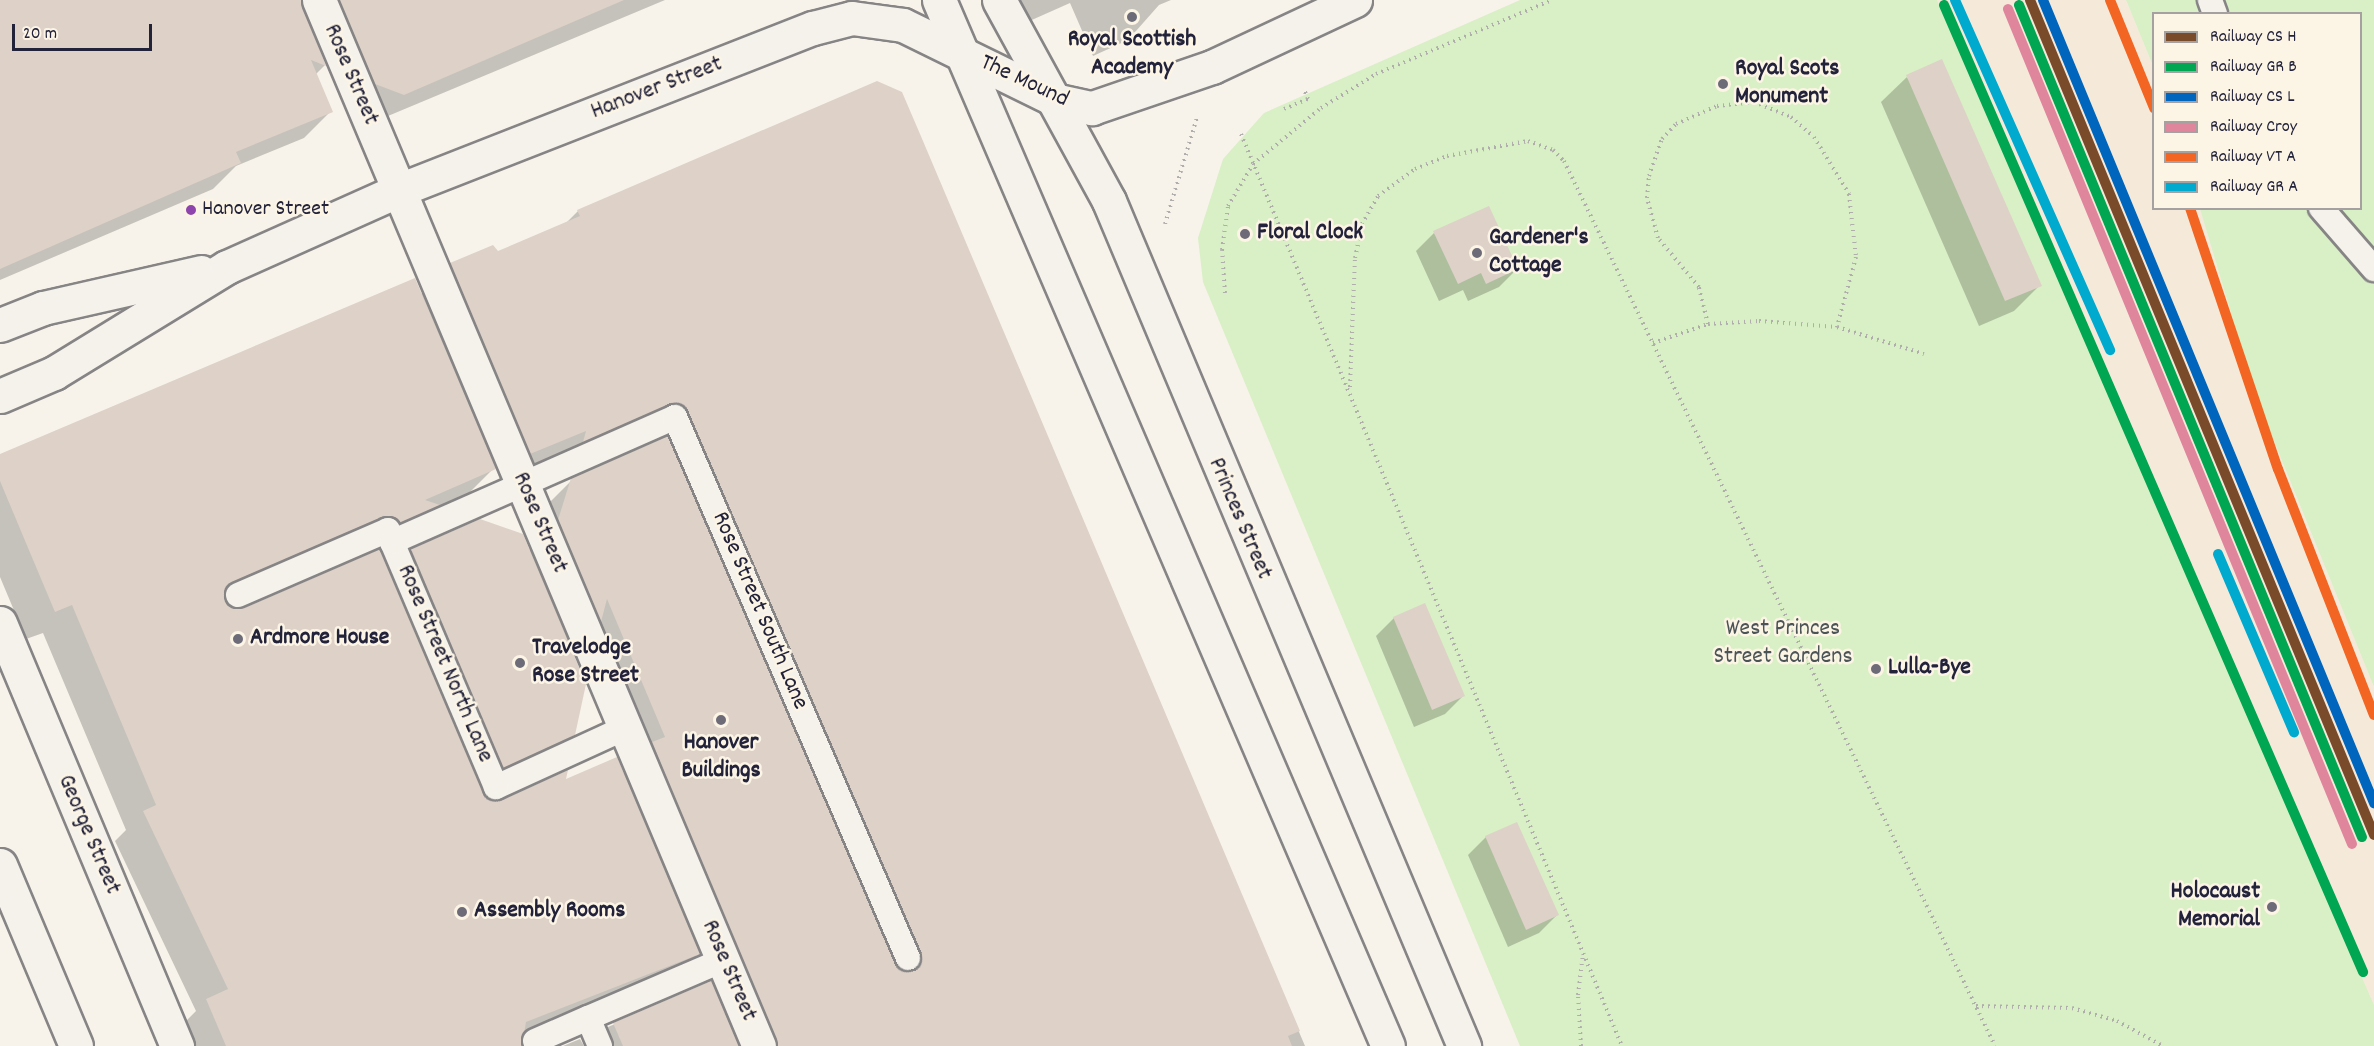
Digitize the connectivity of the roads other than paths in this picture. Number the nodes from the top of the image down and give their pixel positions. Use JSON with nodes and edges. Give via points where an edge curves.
{"nodes":[{"id":1,"x":319,"y":0,"type":"edge"},
{"id":2,"x":939,"y":0,"type":"edge"},
{"id":3,"x":999,"y":0,"type":"edge"},
{"id":4,"x":1355,"y":0,"type":"edge"},
{"id":5,"x":960,"y":52,"type":"junction"},
{"id":6,"x":1058,"y":101,"type":"junction"},
{"id":7,"x":399,"y":190,"type":"junction"},
{"id":8,"x":2323,"y":210,"type":"edge"},
{"id":9,"x":226,"y":267,"type":"junction"},
{"id":10,"x":2374,"y":269,"type":"edge"},
{"id":11,"x":0,"y":325,"type":"edge"},
{"id":12,"x":0,"y":396,"type":"edge"},
{"id":13,"x":522,"y":483,"type":"junction"},
{"id":14,"x":392,"y":542,"type":"junction"},
{"id":15,"x":238,"y":595,"type":"dead end"},
{"id":16,"x":0,"y":623,"type":"edge"},
{"id":17,"x":625,"y":728,"type":"junction"},
{"id":18,"x":0,"y":865,"type":"edge"},
{"id":19,"x":908,"y":958,"type":"dead end"},
{"id":20,"x":723,"y":960,"type":"junction"},
{"id":21,"x":588,"y":1018,"type":"junction"},
{"id":22,"x":535,"y":1041,"type":"dead end"},
{"id":23,"x":76,"y":1046,"type":"edge"},
{"id":24,"x":177,"y":1046,"type":"edge"},
{"id":25,"x":600,"y":1046,"type":"edge"},
{"id":26,"x":759,"y":1046,"type":"edge"},
{"id":27,"x":1388,"y":1046,"type":"edge"},
{"id":28,"x":1464,"y":1046,"type":"edge"}],
"edges":[{"from":1,"to":7,"type":"street","name":"Rose Street"},
{"from":2,"to":5,"type":"street"},
{"from":3,"to":6,"type":"street","name":"Princes Street"},
{"from":4,"to":6,"type":"street","name":"The Mound","via":[[1212,67],[1111,106],[1078,108]]},
{"from":5,"to":6,"type":"street","name":"The Mound"},
{"from":5,"to":7,"type":"street","name":"Hanover Street","via":[[903,25],[842,21]]},
{"from":5,"to":27,"type":"street"},
{"from":6,"to":28,"type":"street","name":"Princes Street","via":[[1109,201],[1143,292]]},
{"from":7,"to":9,"type":"street","name":"Hanover Street"},
{"from":7,"to":13,"type":"street","name":"Rose Street"},
{"from":8,"to":10,"type":"lane"},
{"from":9,"to":11,"type":"street","name":"Hanover Street","via":[[43,308]]},
{"from":9,"to":12,"type":"street","name":"Hanover Street","via":[[54,373]]},
{"from":13,"to":14,"type":"lane","name":"Rose Street North Lane"},
{"from":13,"to":17,"type":"street","name":"Rose Street"},
{"from":13,"to":19,"type":"lane","name":"Rose Street South Lane","via":[[675,417]]},
{"from":14,"to":15,"type":"lane","via":[[388,530]]},
{"from":14,"to":17,"type":"lane","name":"Rose Street North Lane","via":[[496,787]]},
{"from":16,"to":24,"type":"street","name":"George Street"},
{"from":17,"to":20,"type":"street","name":"Rose Street"},
{"from":18,"to":23,"type":"street"},
{"from":20,"to":21,"type":"lane"},
{"from":20,"to":26,"type":"street","name":"Rose Street"},
{"from":21,"to":22,"type":"lane"},
{"from":21,"to":25,"type":"lane"}]}
